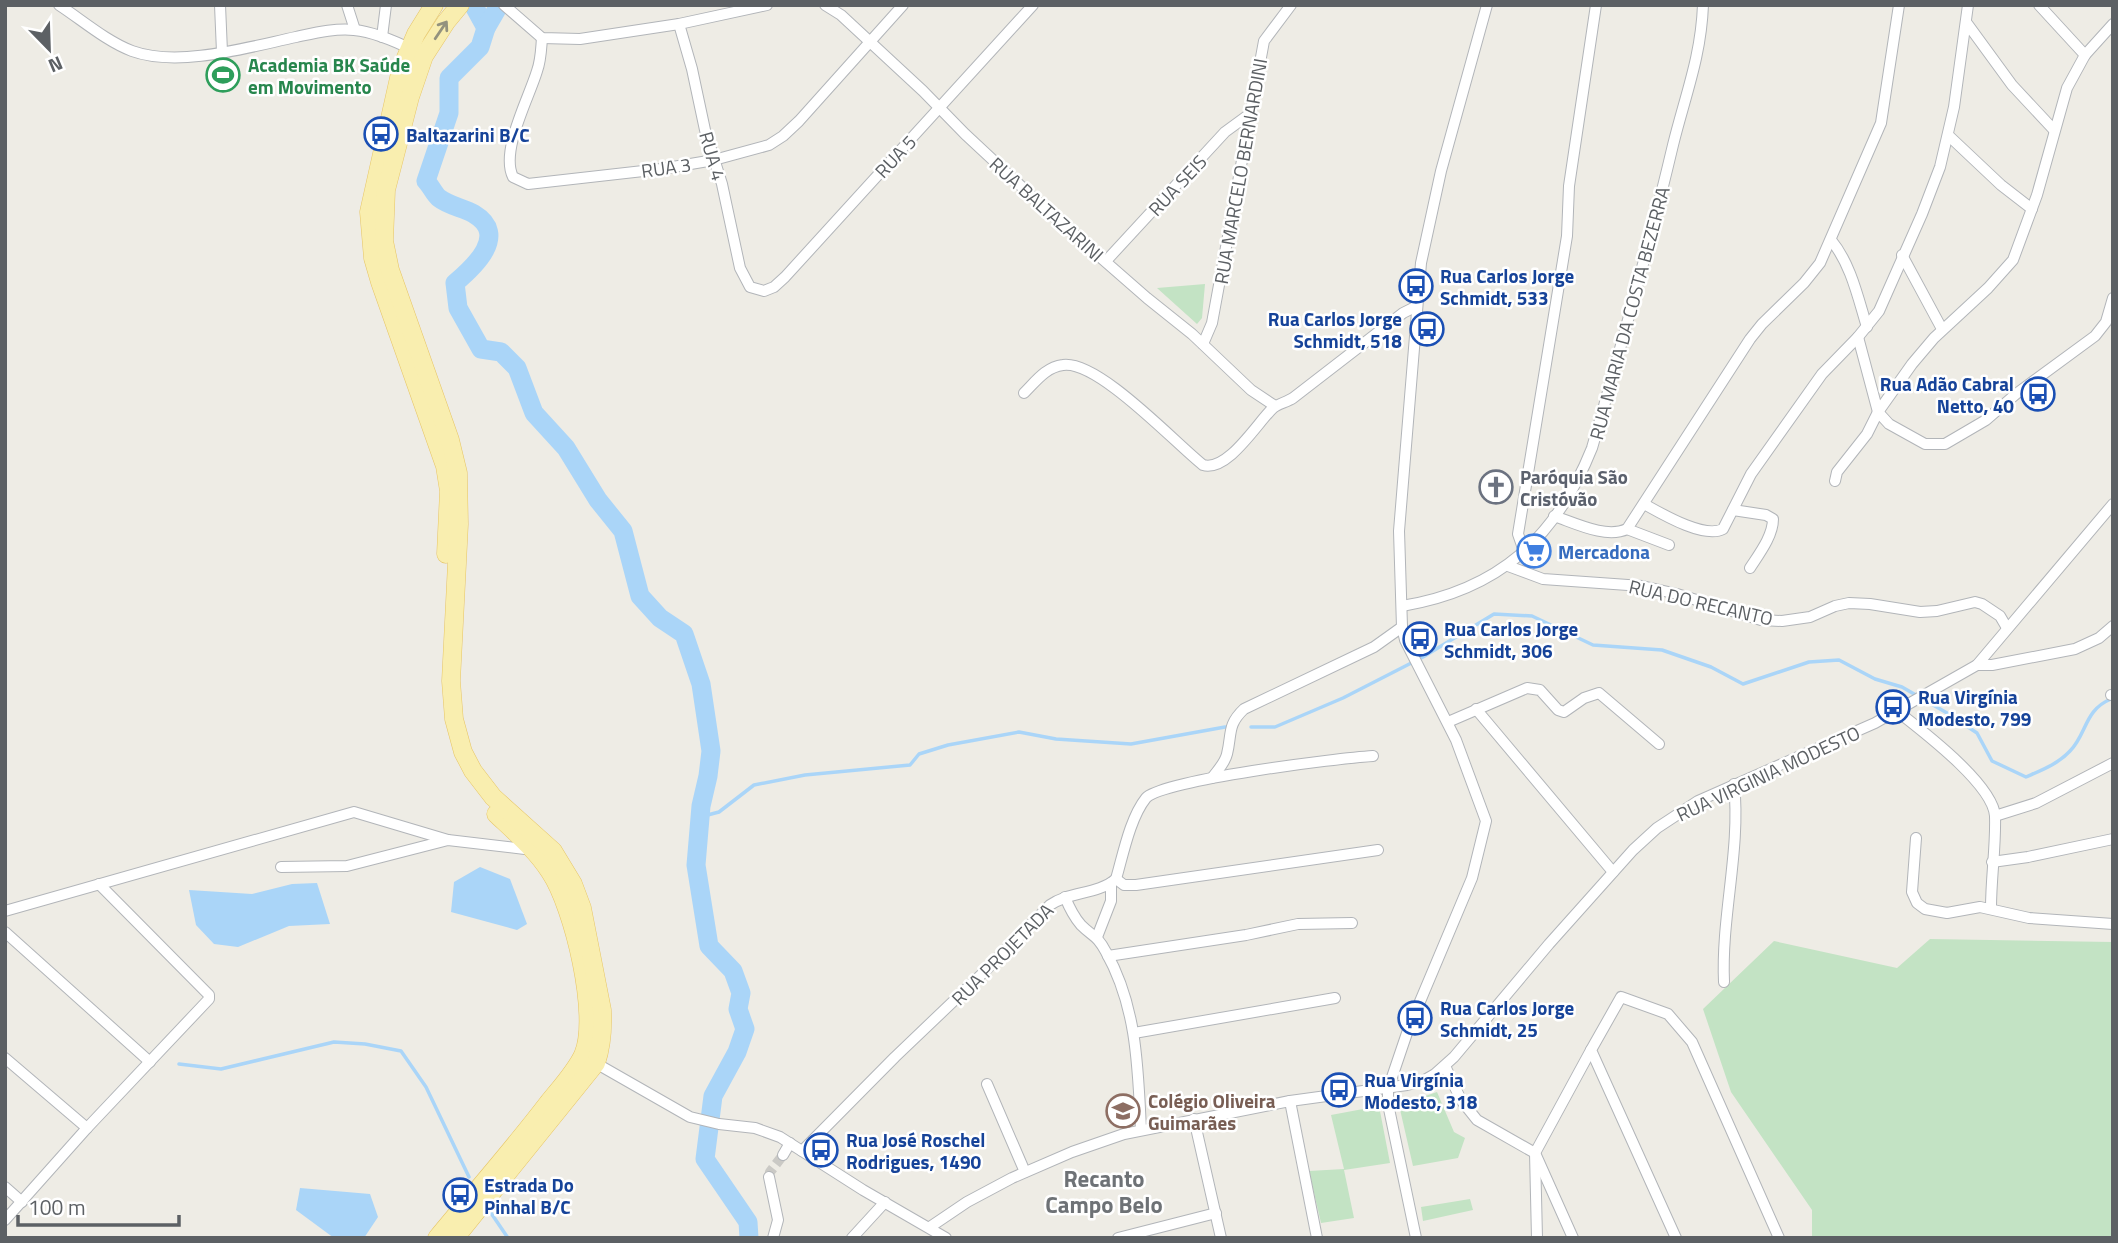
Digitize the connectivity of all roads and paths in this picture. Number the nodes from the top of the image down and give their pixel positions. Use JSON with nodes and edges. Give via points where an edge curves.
{"nodes":[{"id":1,"x":59,"y":5,"type":"edge"},
{"id":2,"x":220,"y":5,"type":"edge"},
{"id":3,"x":347,"y":5,"type":"edge"},
{"id":4,"x":386,"y":5,"type":"edge"},
{"id":5,"x":434,"y":5,"type":"edge"},
{"id":6,"x":460,"y":5,"type":"edge"},
{"id":7,"x":504,"y":5,"type":"edge"},
{"id":8,"x":767,"y":5,"type":"edge"},
{"id":9,"x":825,"y":5,"type":"edge"},
{"id":10,"x":903,"y":5,"type":"edge"},
{"id":11,"x":1033,"y":5,"type":"edge"},
{"id":12,"x":1291,"y":5,"type":"edge"},
{"id":13,"x":1487,"y":5,"type":"edge"},
{"id":14,"x":1596,"y":5,"type":"edge"},
{"id":15,"x":1703,"y":5,"type":"edge"},
{"id":16,"x":1899,"y":5,"type":"edge"},
{"id":17,"x":1968,"y":5,"type":"edge"},
{"id":18,"x":2039,"y":5,"type":"edge"},
{"id":19,"x":1966,"y":22,"type":"junction"},
{"id":20,"x":679,"y":24,"type":"junction"},
{"id":21,"x":2113,"y":24,"type":"edge"},
{"id":22,"x":355,"y":30,"type":"junction"},
{"id":23,"x":385,"y":38,"type":"junction"},
{"id":24,"x":542,"y":38,"type":"junction"},
{"id":25,"x":870,"y":43,"type":"junction"},
{"id":26,"x":417,"y":46,"type":"junction"},
{"id":27,"x":222,"y":52,"type":"junction"},
{"id":28,"x":2085,"y":55,"type":"junction"},
{"id":29,"x":940,"y":108,"type":"junction"},
{"id":30,"x":1251,"y":113,"type":"junction"},
{"id":31,"x":2054,"y":130,"type":"junction"},
{"id":32,"x":1949,"y":136,"type":"junction"},
{"id":33,"x":714,"y":160,"type":"junction"},
{"id":34,"x":2032,"y":209,"type":"junction"},
{"id":35,"x":1831,"y":240,"type":"junction"},
{"id":36,"x":1902,"y":255,"type":"junction"},
{"id":37,"x":1106,"y":261,"type":"junction"},
{"id":38,"x":750,"y":287,"type":"joint"},
{"id":39,"x":2113,"y":298,"type":"edge"},
{"id":40,"x":1417,"y":306,"type":"junction"},
{"id":41,"x":1867,"y":327,"type":"junction"},
{"id":42,"x":1942,"y":329,"type":"junction"},
{"id":43,"x":1858,"y":337,"type":"junction"},
{"id":44,"x":1203,"y":344,"type":"junction"},
{"id":45,"x":1024,"y":393,"type":"dead end"},
{"id":46,"x":1275,"y":406,"type":"junction"},
{"id":47,"x":1878,"y":411,"type":"junction"},
{"id":48,"x":1835,"y":481,"type":"dead end"},
{"id":49,"x":2113,"y":503,"type":"edge"},
{"id":50,"x":1644,"y":505,"type":"junction"},
{"id":51,"x":1733,"y":510,"type":"junction"},
{"id":52,"x":1554,"y":516,"type":"junction"},
{"id":53,"x":1627,"y":528,"type":"junction"},
{"id":54,"x":1669,"y":545,"type":"dead end"},
{"id":55,"x":1524,"y":551,"type":"junction"},
{"id":56,"x":1508,"y":566,"type":"junction"},
{"id":57,"x":1750,"y":568,"type":"dead end"},
{"id":58,"x":1402,"y":606,"type":"junction"},
{"id":59,"x":2113,"y":626,"type":"edge"},
{"id":60,"x":1402,"y":627,"type":"junction"},
{"id":61,"x":2007,"y":628,"type":"junction"},
{"id":62,"x":1976,"y":665,"type":"junction"},
{"id":63,"x":1476,"y":709,"type":"junction"},
{"id":64,"x":1897,"y":711,"type":"junction"},
{"id":65,"x":1448,"y":722,"type":"junction"},
{"id":66,"x":1659,"y":744,"type":"dead end"},
{"id":67,"x":1227,"y":756,"type":"junction"},
{"id":68,"x":1373,"y":756,"type":"dead end"},
{"id":69,"x":2113,"y":763,"type":"edge"},
{"id":70,"x":1241,"y":773,"type":"junction"},
{"id":71,"x":1212,"y":778,"type":"junction"},
{"id":72,"x":1734,"y":784,"type":"junction"},
{"id":73,"x":1995,"y":816,"type":"junction"},
{"id":74,"x":1916,"y":838,"type":"dead end"},
{"id":75,"x":2113,"y":839,"type":"edge"},
{"id":76,"x":448,"y":840,"type":"junction"},
{"id":77,"x":533,"y":850,"type":"junction"},
{"id":78,"x":1378,"y":850,"type":"dead end"},
{"id":79,"x":1992,"y":862,"type":"junction"},
{"id":80,"x":281,"y":867,"type":"dead end"},
{"id":81,"x":1613,"y":872,"type":"junction"},
{"id":82,"x":1114,"y":881,"type":"junction"},
{"id":83,"x":99,"y":884,"type":"junction"},
{"id":84,"x":1065,"y":897,"type":"junction"},
{"id":85,"x":1991,"y":908,"type":"junction"},
{"id":86,"x":5,"y":911,"type":"edge"},
{"id":87,"x":1352,"y":923,"type":"dead end"},
{"id":88,"x":2113,"y":924,"type":"edge"},
{"id":89,"x":5,"y":932,"type":"edge"},
{"id":90,"x":1097,"y":937,"type":"junction"},
{"id":91,"x":1108,"y":956,"type":"junction"},
{"id":92,"x":1724,"y":982,"type":"dead end"},
{"id":93,"x":1335,"y":998,"type":"dead end"},
{"id":94,"x":1134,"y":1032,"type":"junction"},
{"id":95,"x":1591,"y":1050,"type":"junction"},
{"id":96,"x":5,"y":1058,"type":"edge"},
{"id":97,"x":590,"y":1059,"type":"junction"},
{"id":98,"x":150,"y":1062,"type":"junction"},
{"id":99,"x":1445,"y":1066,"type":"junction"},
{"id":100,"x":987,"y":1084,"type":"dead end"},
{"id":101,"x":1388,"y":1089,"type":"junction"},
{"id":102,"x":1290,"y":1101,"type":"junction"},
{"id":103,"x":1194,"y":1119,"type":"junction"},
{"id":104,"x":87,"y":1128,"type":"junction"},
{"id":105,"x":1141,"y":1130,"type":"junction"},
{"id":106,"x":790,"y":1143,"type":"junction"},
{"id":107,"x":802,"y":1151,"type":"junction"},
{"id":108,"x":1535,"y":1153,"type":"junction"},
{"id":109,"x":783,"y":1155,"type":"tunnel mouth"},
{"id":110,"x":1025,"y":1172,"type":"junction"},
{"id":111,"x":769,"y":1177,"type":"tunnel mouth"},
{"id":112,"x":5,"y":1187,"type":"edge"},
{"id":113,"x":22,"y":1202,"type":"junction"},
{"id":114,"x":885,"y":1202,"type":"junction"},
{"id":115,"x":1216,"y":1213,"type":"junction"},
{"id":116,"x":5,"y":1220,"type":"edge"},
{"id":117,"x":930,"y":1227,"type":"junction"},
{"id":118,"x":437,"y":1238,"type":"edge"},
{"id":119,"x":455,"y":1238,"type":"edge"},
{"id":120,"x":773,"y":1238,"type":"edge"},
{"id":121,"x":852,"y":1238,"type":"edge"},
{"id":122,"x":946,"y":1238,"type":"edge"},
{"id":123,"x":1118,"y":1238,"type":"edge"},
{"id":124,"x":1221,"y":1238,"type":"edge"},
{"id":125,"x":1317,"y":1238,"type":"edge"},
{"id":126,"x":1416,"y":1238,"type":"edge"},
{"id":127,"x":1537,"y":1238,"type":"edge"},
{"id":128,"x":1573,"y":1238,"type":"edge"},
{"id":129,"x":1676,"y":1238,"type":"edge"},
{"id":130,"x":1779,"y":1238,"type":"edge"}],
"edges":[{"from":1,"to":27,"type":"street","via":[[132,51],[180,56]]},
{"from":2,"to":27,"type":"street"},
{"from":3,"to":22,"type":"street"},
{"from":4,"to":23,"type":"street"},
{"from":5,"to":26,"type":"main road"},
{"from":26,"to":6,"type":"main road","one_way":true},
{"from":7,"to":24,"type":"street"},
{"from":8,"to":20,"type":"street"},
{"from":9,"to":25,"type":"street","name":"RUA BALTAZARINI"},
{"from":10,"to":25,"type":"street","name":"RUA 3"},
{"from":11,"to":29,"type":"street","name":"RUA 5"},
{"from":12,"to":30,"type":"street","name":"RUA MARCELO BERNARDINI","via":[[1264,41]]},
{"from":13,"to":40,"type":"street","via":[[1439,182],[1421,263]]},
{"from":14,"to":55,"type":"street","via":[[1569,186],[1567,236],[1518,534]]},
{"from":15,"to":52,"type":"street","name":"RUA MARIA DA COSTA BEZERRA","via":[[1695,67],[1592,448],[1575,486]]},
{"from":16,"to":35,"type":"street","via":[[1881,123]]},
{"from":17,"to":19,"type":"street"},
{"from":18,"to":28,"type":"street"},
{"from":19,"to":31,"type":"street","via":[[2012,85]]},
{"from":19,"to":32,"type":"street"},
{"from":20,"to":24,"type":"street","via":[[580,39]]},
{"from":20,"to":33,"type":"street","name":"RUA 4"},
{"from":21,"to":28,"type":"street"},
{"from":22,"to":23,"type":"street"},
{"from":22,"to":27,"type":"street"},
{"from":23,"to":26,"type":"street"},
{"from":24,"to":33,"type":"street","name":"RUA 3","via":[[540,61],[513,144],[510,167],[517,181],[528,184]]},
{"from":25,"to":29,"type":"street","name":"RUA BALTAZARINI"},
{"from":25,"to":33,"type":"street","name":"RUA 3","via":[[783,136],[769,145]]},
{"from":26,"to":77,"type":"main road","via":[[401,69],[369,212],[373,258],[437,439],[449,491],[441,710],[445,732],[458,770]]},
{"from":26,"to":97,"type":"main road","via":[[410,97],[386,190],[384,241],[458,473],[451,681],[454,719],[473,771],[493,797],[553,851],[573,884],[602,1010],[602,1042]]},
{"from":28,"to":31,"type":"street","via":[[2067,88]]},
{"from":29,"to":37,"type":"street","name":"RUA BALTAZARINI"},
{"from":29,"to":38,"type":"street","name":"RUA 5","via":[[779,284],[764,291]]},
{"from":30,"to":37,"type":"street","name":"RUA SEIS","via":[[1225,132]]},
{"from":30,"to":44,"type":"street","name":"RUA MARCELO BERNARDINI","via":[[1212,323]]},
{"from":31,"to":34,"type":"street"},
{"from":32,"to":34,"type":"street"},
{"from":32,"to":36,"type":"street","via":[[1933,190]]},
{"from":33,"to":38,"type":"street","name":"RUA 4","via":[[740,268]]},
{"from":34,"to":42,"type":"street","via":[[2019,248],[2006,269]]},
{"from":35,"to":41,"type":"street","via":[[1849,270]]},
{"from":35,"to":50,"type":"street","via":[[1813,273],[1750,339]]},
{"from":36,"to":41,"type":"street","via":[[1879,312]]},
{"from":36,"to":42,"type":"street"},
{"from":37,"to":44,"type":"street","name":"RUA BALTAZARINI"},
{"from":39,"to":47,"type":"street","via":[[2106,322],[2095,336],[1955,440],[1925,444],[1889,424]]},
{"from":40,"to":46,"type":"street","via":[[1293,398]]},
{"from":40,"to":58,"type":"street","via":[[1399,531]]},
{"from":41,"to":43,"type":"street"},
{"from":42,"to":47,"type":"street"},
{"from":43,"to":47,"type":"street"},
{"from":43,"to":51,"type":"street","via":[[1822,374],[1751,474]]},
{"from":44,"to":46,"type":"street","name":"RUA BALTAZARINI","via":[[1251,390]]},
{"from":45,"to":46,"type":"street","via":[[1052,368],[1082,366],[1208,466],[1220,463]]},
{"from":47,"to":48,"type":"street"},
{"from":49,"to":61,"type":"street"},
{"from":50,"to":51,"type":"street","via":[[1713,533],[1723,529]]},
{"from":50,"to":53,"type":"street"},
{"from":51,"to":57,"type":"street","via":[[1773,519]]},
{"from":52,"to":53,"type":"street","via":[[1604,531]]},
{"from":52,"to":55,"type":"street","name":"RUA MARIA DA COSTA BEZERRA"},
{"from":53,"to":54,"type":"street"},
{"from":55,"to":56,"type":"street","name":"RUA MARIA DA COSTA BEZERRA"},
{"from":56,"to":58,"type":"street","name":"RUA MARIA DA COSTA BEZERRA","via":[[1467,587]]},
{"from":56,"to":61,"type":"street","name":"RUA DO RECANTO","via":[[1543,579],[1662,590],[1761,620],[1810,617],[1849,603],[1920,612],[1975,602],[2000,617]]},
{"from":58,"to":60,"type":"street"},
{"from":59,"to":62,"type":"street","via":[[2075,649]]},
{"from":60,"to":65,"type":"street"},
{"from":60,"to":67,"type":"street","via":[[1374,647],[1244,709],[1230,729]]},
{"from":61,"to":62,"type":"street"},
{"from":62,"to":64,"type":"street","name":"RUA VIRGINIA MODESTO"},
{"from":63,"to":65,"type":"street"},
{"from":63,"to":66,"type":"street","via":[[1534,687],[1564,712],[1599,693]]},
{"from":63,"to":81,"type":"street"},
{"from":64,"to":72,"type":"street","name":"RUA VIRGINIA MODESTO"},
{"from":64,"to":73,"type":"street","via":[[1982,787]]},
{"from":65,"to":101,"type":"street","via":[[1484,812],[1485,832],[1472,878]]},
{"from":67,"to":70,"type":"street"},
{"from":67,"to":71,"type":"street"},
{"from":68,"to":70,"type":"street"},
{"from":69,"to":73,"type":"street","via":[[2036,803]]},
{"from":70,"to":71,"type":"street"},
{"from":71,"to":82,"type":"street","via":[[1157,790],[1145,800]]},
{"from":72,"to":81,"type":"street","name":"RUA VIRGINIA MODESTO","via":[[1667,820]]},
{"from":72,"to":92,"type":"street","via":[[1736,828]]},
{"from":73,"to":79,"type":"street"},
{"from":74,"to":85,"type":"street","via":[[1911,884],[1921,906],[1940,913]]},
{"from":75,"to":79,"type":"street"},
{"from":76,"to":77,"type":"street"},
{"from":76,"to":80,"type":"street","via":[[347,866]]},
{"from":76,"to":83,"type":"street","via":[[354,812]]},
{"from":77,"to":97,"type":"main road","via":[[561,890],[575,936],[590,1017]]},
{"from":78,"to":82,"type":"street","name":"RUA PROJETADA","via":[[1155,883],[1124,885]]},
{"from":79,"to":85,"type":"street"},
{"from":81,"to":99,"type":"street","name":"RUA VIRGINIA MODESTO"},
{"from":82,"to":84,"type":"street","name":"RUA PROJETADA"},
{"from":82,"to":90,"type":"street"},
{"from":83,"to":86,"type":"street"},
{"from":83,"to":98,"type":"street","via":[[209,995]]},
{"from":84,"to":90,"type":"street","via":[[1079,923]]},
{"from":84,"to":107,"type":"street","name":"RUA PROJETADA","via":[[1050,905]]},
{"from":85,"to":88,"type":"street","via":[[2029,918]]},
{"from":87,"to":91,"type":"street","via":[[1298,924]]},
{"from":89,"to":98,"type":"street"},
{"from":90,"to":91,"type":"street"},
{"from":91,"to":94,"type":"street"},
{"from":93,"to":94,"type":"street"},
{"from":94,"to":105,"type":"street"},
{"from":95,"to":108,"type":"street"},
{"from":95,"to":129,"type":"street"},
{"from":95,"to":130,"type":"street","via":[[1621,997],[1668,1014],[1692,1042]]},
{"from":96,"to":104,"type":"street"},
{"from":97,"to":106,"type":"street","via":[[676,1110],[708,1122],[767,1132]]},
{"from":97,"to":118,"type":"main road"},
{"from":97,"to":119,"type":"main road"},
{"from":98,"to":104,"type":"street"},
{"from":99,"to":101,"type":"street","name":"RUA VIRGINIA MODESTO","via":[[1421,1082]]},
{"from":99,"to":108,"type":"street","via":[[1461,1100],[1477,1120]]},
{"from":100,"to":110,"type":"street"},
{"from":101,"to":102,"type":"street","name":"RUA VIRGINIA MODESTO"},
{"from":101,"to":126,"type":"street"},
{"from":102,"to":103,"type":"street","name":"RUA VIRGINIA MODESTO"},
{"from":102,"to":125,"type":"street"},
{"from":103,"to":105,"type":"street","name":"RUA VIRGINIA MODESTO"},
{"from":103,"to":115,"type":"street"},
{"from":104,"to":113,"type":"street"},
{"from":105,"to":110,"type":"street","name":"RUA VIRGINIA MODESTO"},
{"from":106,"to":107,"type":"street"},
{"from":106,"to":109,"type":"street"},
{"from":107,"to":114,"type":"street"},
{"from":108,"to":127,"type":"street"},
{"from":108,"to":128,"type":"street"},
{"from":110,"to":117,"type":"street","name":"RUA VIRGINIA MODESTO"},
{"from":111,"to":120,"type":"street","via":[[778,1220]]},
{"from":112,"to":113,"type":"street"},
{"from":113,"to":116,"type":"street"},
{"from":114,"to":117,"type":"street"},
{"from":114,"to":121,"type":"street"},
{"from":115,"to":123,"type":"street"},
{"from":115,"to":124,"type":"street"},
{"from":117,"to":122,"type":"street"}]}
